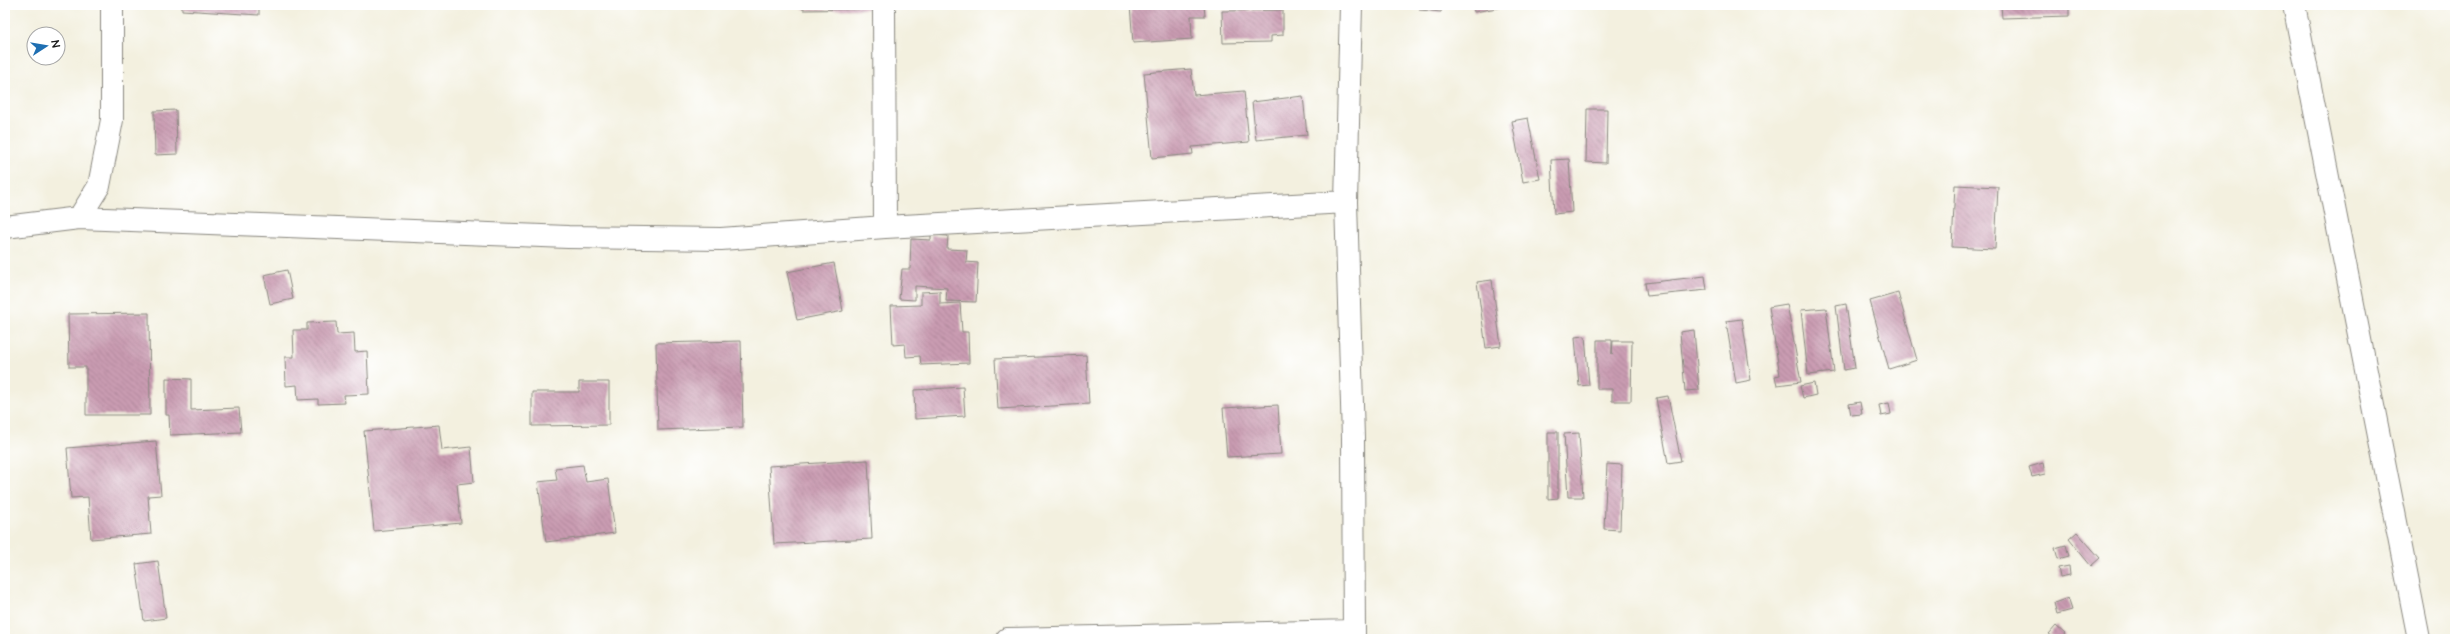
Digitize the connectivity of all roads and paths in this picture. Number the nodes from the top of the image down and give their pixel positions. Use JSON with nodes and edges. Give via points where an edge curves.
{"nodes":[{"id":1,"x":112,"y":5,"type":"edge"},
{"id":2,"x":884,"y":5,"type":"edge"},
{"id":3,"x":1351,"y":5,"type":"edge"},
{"id":4,"x":2294,"y":5,"type":"edge"},
{"id":5,"x":1346,"y":202,"type":"junction"},
{"id":6,"x":80,"y":218,"type":"junction"},
{"id":7,"x":5,"y":227,"type":"edge"},
{"id":8,"x":885,"y":227,"type":"junction"},
{"id":9,"x":1354,"y":635,"type":"edge"},
{"id":10,"x":1007,"y":639,"type":"edge"},
{"id":11,"x":2419,"y":639,"type":"edge"}],
"edges":[{"from":1,"to":6,"type":"street","via":[[112,120],[99,186]]},
{"from":2,"to":8,"type":"street"},
{"from":3,"to":5,"type":"street"},
{"from":4,"to":11,"type":"street"},
{"from":5,"to":8,"type":"street"},
{"from":5,"to":9,"type":"street","via":[[1353,438]]},
{"from":6,"to":7,"type":"street"},
{"from":6,"to":8,"type":"street","via":[[568,237],[720,239]]},
{"from":9,"to":10,"type":"street"}]}
